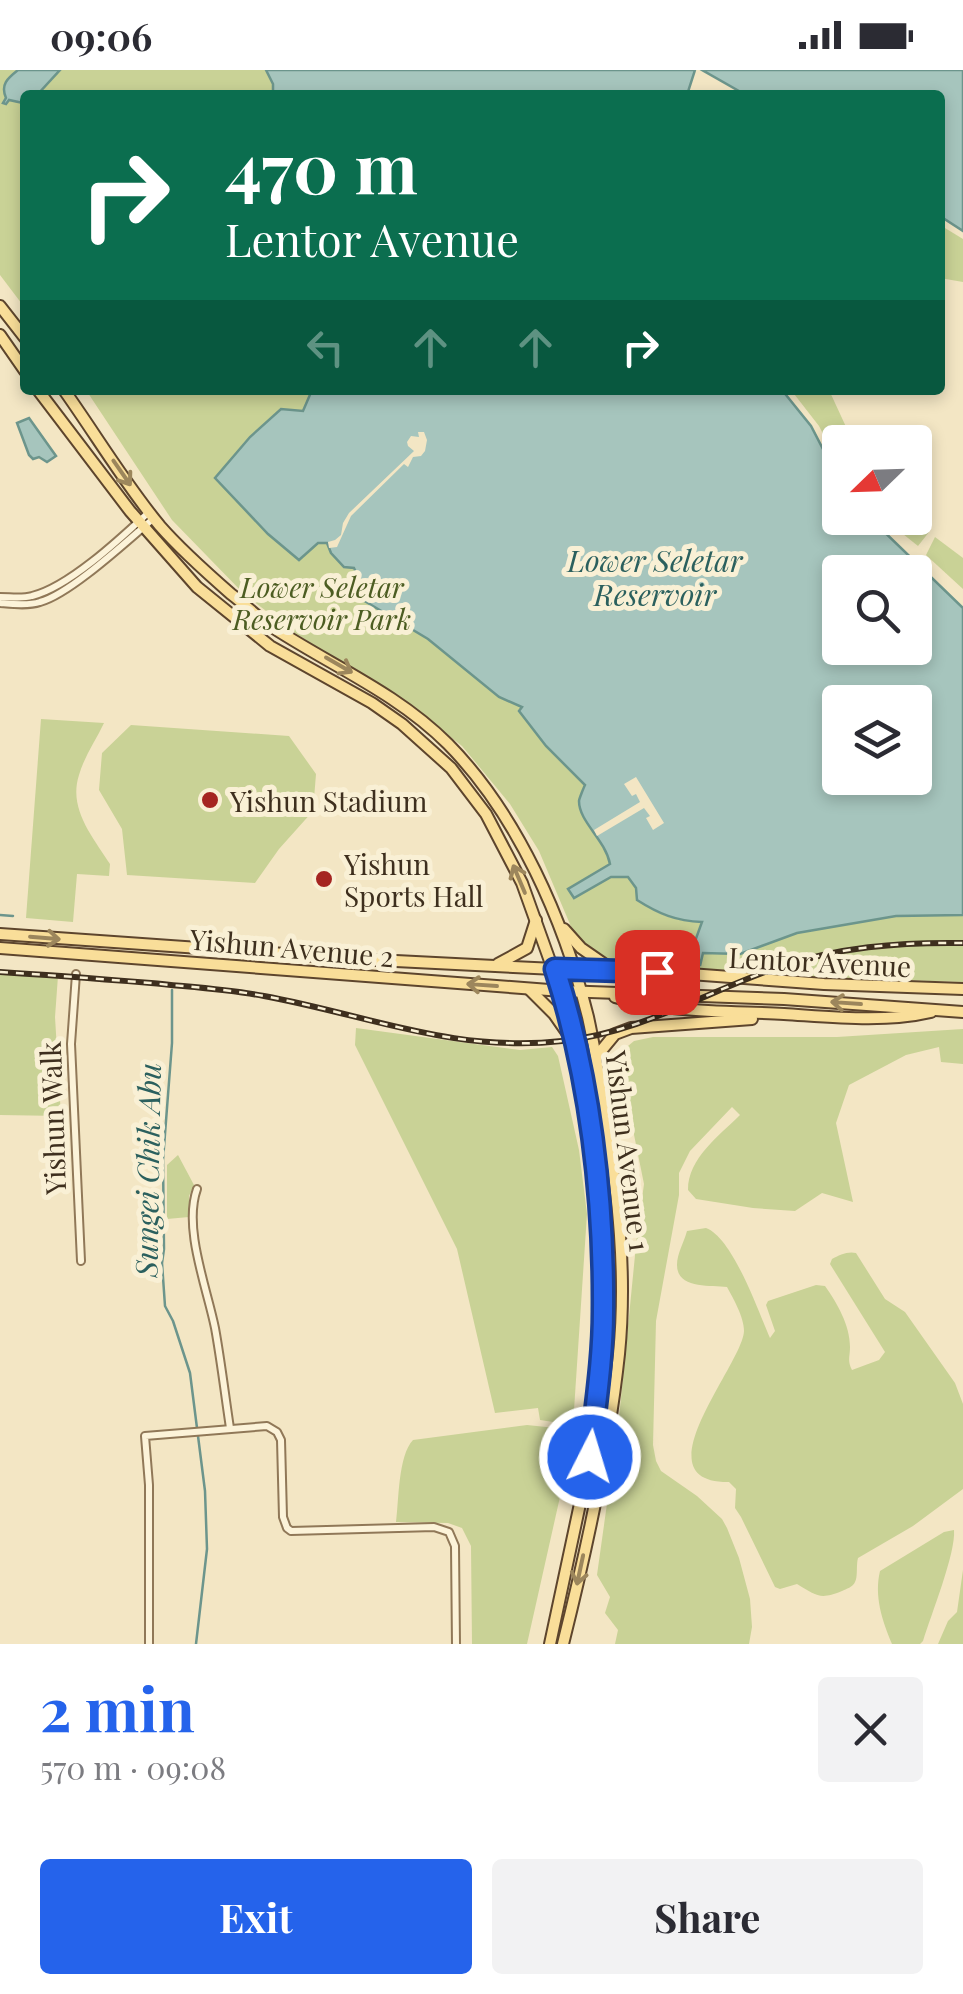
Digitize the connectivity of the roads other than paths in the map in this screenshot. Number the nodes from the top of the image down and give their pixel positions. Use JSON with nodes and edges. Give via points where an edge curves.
{"nodes":[{"id":1,"x":0,"y":306,"type":"edge"},
{"id":2,"x":20,"y":332,"type":"edge"},
{"id":3,"x":0,"y":335,"type":"edge"},
{"id":4,"x":20,"y":365,"type":"edge"},
{"id":5,"x":44,"y":395,"type":"edge"},
{"id":6,"x":68,"y":395,"type":"edge"},
{"id":7,"x":152,"y":515,"type":"junction"},
{"id":8,"x":141,"y":524,"type":"junction"},
{"id":9,"x":0,"y":600,"type":"edge"},
{"id":10,"x":508,"y":822,"type":"junction"},
{"id":11,"x":500,"y":839,"type":"junction"},
{"id":12,"x":536,"y":920,"type":"junction"},
{"id":13,"x":557,"y":920,"type":"junction"},
{"id":14,"x":0,"y":934,"type":"edge"},
{"id":15,"x":0,"y":948,"type":"edge"},
{"id":16,"x":494,"y":966,"type":"junction"},
{"id":17,"x":574,"y":968,"type":"junction"},
{"id":18,"x":555,"y":969,"type":"junction"},
{"id":19,"x":613,"y":970,"type":"junction"},
{"id":20,"x":76,"y":974,"type":"dead end"},
{"id":21,"x":528,"y":988,"type":"junction"},
{"id":22,"x":963,"y":990,"type":"edge"},
{"id":23,"x":562,"y":991,"type":"junction"},
{"id":24,"x":580,"y":992,"type":"junction"},
{"id":25,"x":600,"y":993,"type":"junction"},
{"id":26,"x":943,"y":1010,"type":"junction"},
{"id":27,"x":963,"y":1012,"type":"edge"},
{"id":28,"x":802,"y":1016,"type":"junction"},
{"id":29,"x":573,"y":1041,"type":"junction"},
{"id":30,"x":596,"y":1058,"type":"junction"},
{"id":31,"x":197,"y":1190,"type":"dead end"},
{"id":32,"x":81,"y":1261,"type":"dead end"},
{"id":33,"x":230,"y":1428,"type":"junction"},
{"id":34,"x":149,"y":1644,"type":"edge"},
{"id":35,"x":456,"y":1644,"type":"edge"},
{"id":36,"x":550,"y":1644,"type":"edge"},
{"id":37,"x":564,"y":1644,"type":"edge"}],
"edges":[{"from":1,"to":2,"type":"main road"},
{"from":3,"to":4,"type":"main road"},
{"from":5,"to":8,"type":"main road","name":"Yishun Avenue 1"},
{"from":6,"to":7,"type":"main road","name":"Yishun Avenue 1","one_way":true},
{"from":7,"to":8,"type":"street"},
{"from":7,"to":10,"type":"main road","name":"Yishun Avenue 1","one_way":true,"via":[[265,622],[418,716],[473,771]]},
{"from":8,"to":9,"type":"street","via":[[56,595],[38,603]]},
{"from":8,"to":11,"type":"main road","name":"Yishun Avenue 1","via":[[197,587],[254,635],[421,739],[472,793]]},
{"from":10,"to":11,"type":"main road","via":[[512,841]]},
{"from":10,"to":13,"type":"main road","name":"Yishun Avenue 1"},
{"from":12,"to":11,"type":"main road","name":"Yishun Avenue 1","one_way":true},
{"from":12,"to":16,"type":"main road","via":[[528,948]]},
{"from":12,"to":18,"type":"main road","name":"Yishun Avenue 1"},
{"from":13,"to":17,"type":"main road","name":"Yishun Avenue 1"},
{"from":13,"to":19,"type":"main road"},
{"from":14,"to":16,"type":"main road","name":"Yishun Avenue 2","one_way":true},
{"from":21,"to":15,"type":"main road","name":"Yishun Avenue 2","one_way":true},
{"from":16,"to":18,"type":"main road","name":"Yishun Avenue 2"},
{"from":17,"to":18,"type":"main road","name":"Lentor Avenue"},
{"from":17,"to":19,"type":"main road","name":"Lentor Avenue"},
{"from":17,"to":24,"type":"main road","name":"Yishun Avenue 1"},
{"from":18,"to":23,"type":"main road","name":"Yishun Avenue 1"},
{"from":19,"to":22,"type":"main road","name":"Lentor Avenue"},
{"from":20,"to":32,"type":"street","name":"Yishun Walk","via":[[70,1044]]},
{"from":21,"to":23,"type":"main road","name":"Yishun Avenue 2"},
{"from":21,"to":29,"type":"main road"},
{"from":23,"to":24,"type":"main road","name":"Yishun Avenue 2"},
{"from":23,"to":29,"type":"main road","name":"Yishun Avenue 1"},
{"from":24,"to":25,"type":"main road","name":"Lentor Avenue"},
{"from":24,"to":30,"type":"main road","name":"Yishun Avenue 1"},
{"from":26,"to":25,"type":"main road","name":"Lentor Avenue","one_way":true},
{"from":25,"to":28,"type":"main road","via":[[644,1004]]},
{"from":26,"to":27,"type":"main road","name":"Lentor Avenue"},
{"from":26,"to":28,"type":"main road","via":[[906,1018]]},
{"from":28,"to":30,"type":"main road","via":[[631,1028],[615,1034]]},
{"from":29,"to":36,"type":"main road","name":"Yishun Avenue 1","via":[[599,1178],[604,1314],[590,1457]]},
{"from":30,"to":37,"type":"main road","name":"Yishun Avenue 1","one_way":true,"via":[[620,1224],[619,1352]]},
{"from":31,"to":33,"type":"street","via":[[192,1213]]},
{"from":33,"to":34,"type":"street","via":[[145,1436]]},
{"from":33,"to":35,"type":"street","via":[[267,1426],[280,1436],[283,1518],[291,1531],[449,1532],[455,1546]]}]}
